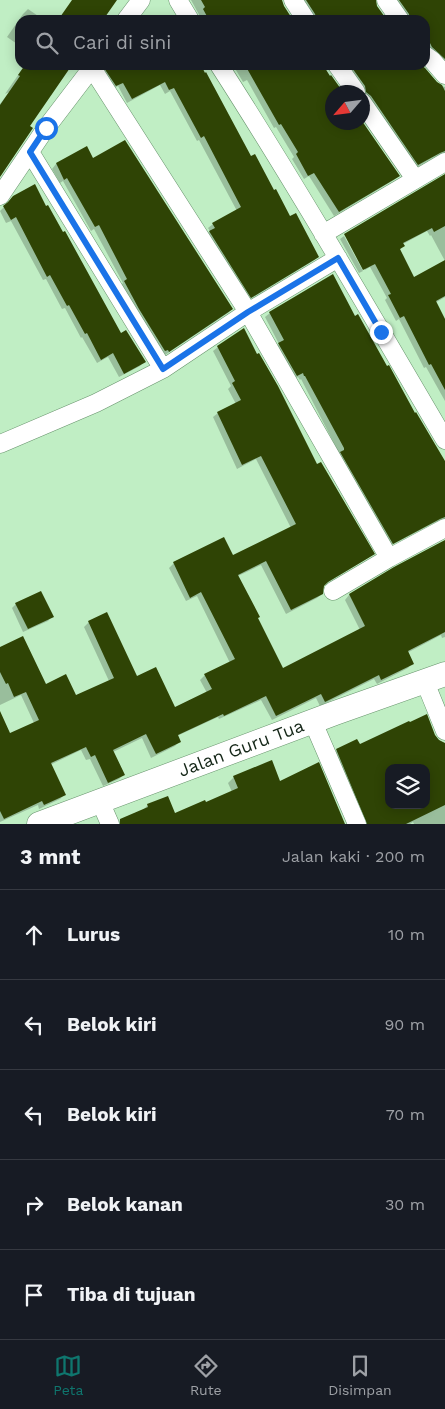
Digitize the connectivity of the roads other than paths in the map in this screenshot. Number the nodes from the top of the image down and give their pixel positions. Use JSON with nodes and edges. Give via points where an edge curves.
{"nodes":[{"id":1,"x":141,"y":0,"type":"edge"},
{"id":2,"x":178,"y":0,"type":"edge"},
{"id":3,"x":293,"y":0,"type":"edge"},
{"id":4,"x":386,"y":0,"type":"edge"},
{"id":5,"x":130,"y":15,"type":"edge"},
{"id":6,"x":187,"y":15,"type":"edge"},
{"id":7,"x":303,"y":15,"type":"edge"},
{"id":8,"x":396,"y":15,"type":"edge"},
{"id":9,"x":430,"y":59,"type":"edge"},
{"id":10,"x":90,"y":70,"type":"edge"},
{"id":11,"x":96,"y":70,"type":"edge"},
{"id":12,"x":222,"y":70,"type":"edge"},
{"id":13,"x":341,"y":70,"type":"edge"},
{"id":14,"x":445,"y":75,"type":"edge"},
{"id":15,"x":351,"y":85,"type":"edge"},
{"id":16,"x":370,"y":114,"type":"edge"},
{"id":17,"x":30,"y":152,"type":"junction"},
{"id":18,"x":445,"y":162,"type":"edge"},
{"id":19,"x":415,"y":179,"type":"junction"},
{"id":20,"x":0,"y":196,"type":"edge"},
{"id":21,"x":323,"y":234,"type":"junction"},
{"id":22,"x":338,"y":258,"type":"junction"},
{"id":23,"x":248,"y":312,"type":"junction"},
{"id":24,"x":163,"y":369,"type":"junction"},
{"id":25,"x":445,"y":440,"type":"edge"},
{"id":26,"x":0,"y":444,"type":"edge"},
{"id":27,"x":445,"y":528,"type":"edge"},
{"id":28,"x":389,"y":558,"type":"junction"},
{"id":29,"x":333,"y":591,"type":"dead end"},
{"id":30,"x":435,"y":678,"type":"edge"},
{"id":31,"x":313,"y":722,"type":"junction"},
{"id":32,"x":445,"y":730,"type":"edge"},
{"id":33,"x":100,"y":800,"type":"junction"},
{"id":34,"x":40,"y":824,"type":"edge"},
{"id":35,"x":110,"y":824,"type":"edge"},
{"id":36,"x":356,"y":824,"type":"edge"}],
"edges":[{"from":1,"to":5,"type":"street"},
{"from":2,"to":6,"type":"street"},
{"from":3,"to":7,"type":"street"},
{"from":4,"to":8,"type":"street"},
{"from":9,"to":14,"type":"street"},
{"from":10,"to":17,"type":"street"},
{"from":11,"to":23,"type":"street"},
{"from":12,"to":21,"type":"street"},
{"from":13,"to":15,"type":"street"},
{"from":16,"to":19,"type":"street"},
{"from":17,"to":20,"type":"street"},
{"from":17,"to":24,"type":"street"},
{"from":18,"to":19,"type":"street"},
{"from":19,"to":21,"type":"street"},
{"from":21,"to":22,"type":"street"},
{"from":22,"to":23,"type":"street"},
{"from":22,"to":25,"type":"street"},
{"from":23,"to":24,"type":"street"},
{"from":23,"to":28,"type":"street"},
{"from":24,"to":26,"type":"street","via":[[96,403]]},
{"from":27,"to":28,"type":"street"},
{"from":28,"to":29,"type":"street"},
{"from":30,"to":31,"type":"main road","name":"Jalan Guru Tua"},
{"from":30,"to":32,"type":"street"},
{"from":31,"to":33,"type":"main road","name":"Jalan Guru Tua"},
{"from":31,"to":36,"type":"street"},
{"from":33,"to":34,"type":"main road","name":"Jalan Guru Tua"},
{"from":33,"to":35,"type":"street"}]}
